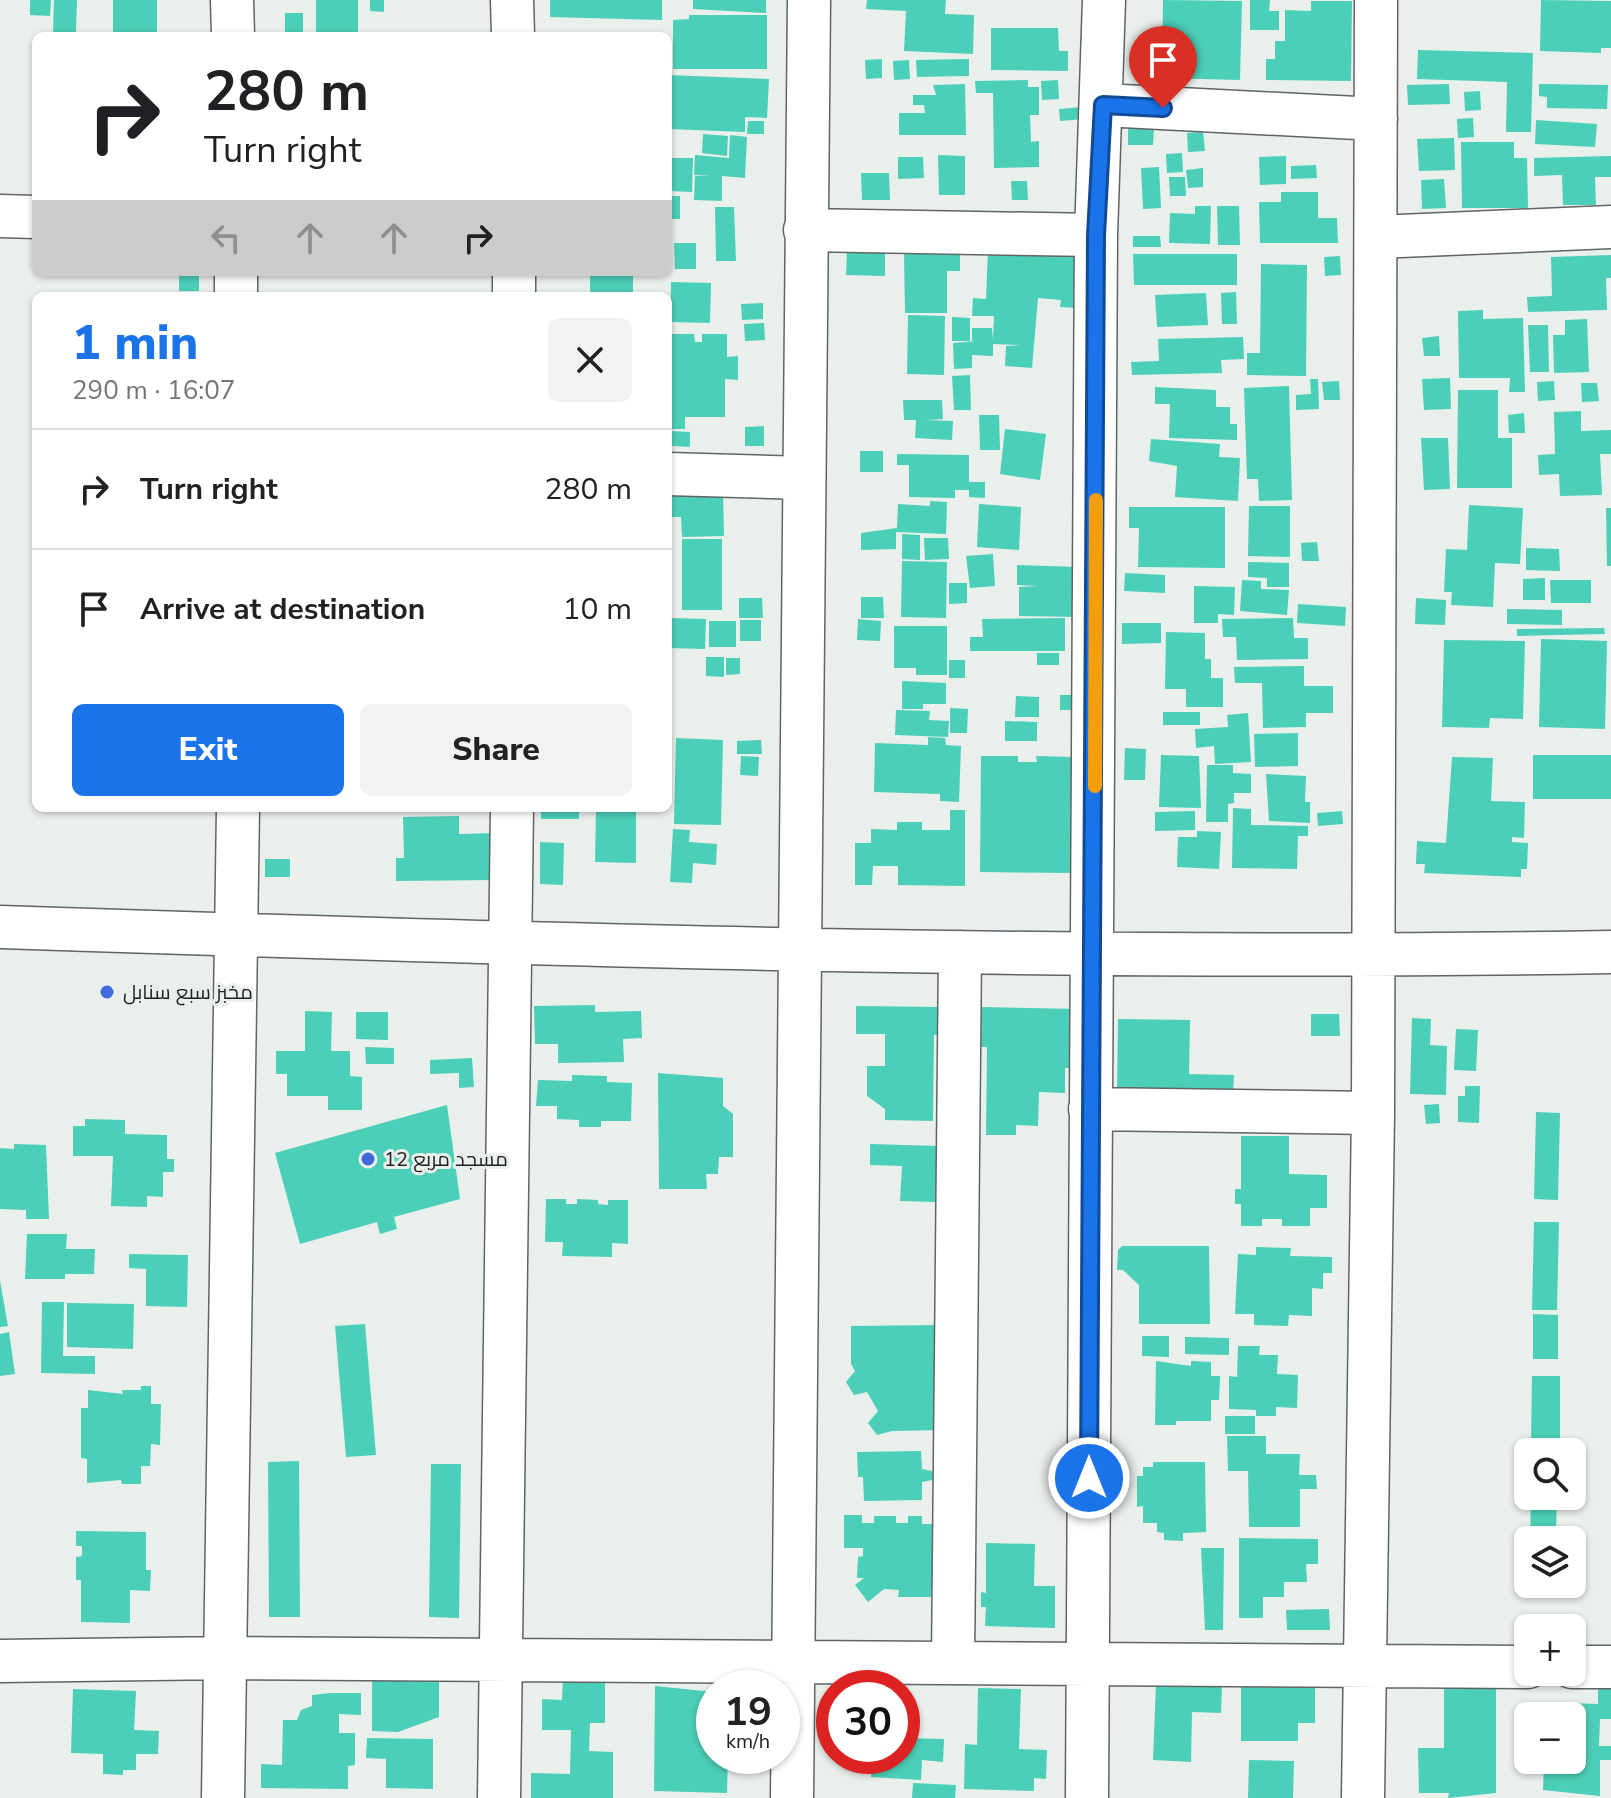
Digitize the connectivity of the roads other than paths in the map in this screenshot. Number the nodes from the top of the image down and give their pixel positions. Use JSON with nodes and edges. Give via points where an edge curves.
{"nodes":[{"id":1,"x":232,"y":0,"type":"edge"},
{"id":2,"x":512,"y":0,"type":"edge"},
{"id":3,"x":809,"y":0,"type":"edge"},
{"id":4,"x":1104,"y":0,"type":"edge"},
{"id":5,"x":1376,"y":0,"type":"edge"},
{"id":6,"x":233,"y":32,"type":"edge"},
{"id":7,"x":513,"y":32,"type":"edge"},
{"id":8,"x":1103,"y":105,"type":"junction"},
{"id":9,"x":1376,"y":119,"type":"junction"},
{"id":10,"x":0,"y":216,"type":"edge"},
{"id":11,"x":32,"y":217,"type":"edge"},
{"id":12,"x":1611,"y":227,"type":"edge"},
{"id":13,"x":805,"y":230,"type":"junction"},
{"id":14,"x":1096,"y":235,"type":"junction"},
{"id":15,"x":1377,"y":237,"type":"junction"},
{"id":16,"x":672,"y":474,"type":"edge"},
{"id":17,"x":804,"y":478,"type":"junction"},
{"id":18,"x":238,"y":812,"type":"edge"},
{"id":19,"x":512,"y":812,"type":"edge"},
{"id":20,"x":0,"y":927,"type":"edge"},
{"id":21,"x":238,"y":935,"type":"junction"},
{"id":22,"x":512,"y":945,"type":"junction"},
{"id":23,"x":800,"y":947,"type":"junction"},
{"id":24,"x":960,"y":952,"type":"junction"},
{"id":25,"x":1611,"y":952,"type":"edge"},
{"id":26,"x":1094,"y":953,"type":"junction"},
{"id":27,"x":1372,"y":956,"type":"junction"},
{"id":28,"x":1090,"y":1109,"type":"junction"},
{"id":29,"x":1373,"y":1113,"type":"junction"},
{"id":30,"x":226,"y":1658,"type":"junction"},
{"id":31,"x":503,"y":1660,"type":"junction"},
{"id":32,"x":0,"y":1661,"type":"edge"},
{"id":33,"x":793,"y":1662,"type":"junction"},
{"id":34,"x":953,"y":1662,"type":"junction"},
{"id":35,"x":1089,"y":1663,"type":"junction"},
{"id":36,"x":1363,"y":1667,"type":"junction"},
{"id":37,"x":1514,"y":1667,"type":"edge"},
{"id":38,"x":1586,"y":1667,"type":"edge"},
{"id":39,"x":1611,"y":1667,"type":"edge"},
{"id":40,"x":223,"y":1798,"type":"edge"},
{"id":41,"x":499,"y":1798,"type":"edge"},
{"id":42,"x":792,"y":1798,"type":"edge"},
{"id":43,"x":1087,"y":1798,"type":"edge"},
{"id":44,"x":1363,"y":1798,"type":"edge"}],
"edges":[{"from":1,"to":6,"type":"street"},
{"from":2,"to":7,"type":"street"},
{"from":3,"to":13,"type":"street"},
{"from":4,"to":8,"type":"street"},
{"from":5,"to":9,"type":"street"},
{"from":8,"to":9,"type":"street"},
{"from":8,"to":14,"type":"street"},
{"from":9,"to":15,"type":"street"},
{"from":10,"to":11,"type":"street"},
{"from":12,"to":15,"type":"street"},
{"from":13,"to":14,"type":"street"},
{"from":13,"to":17,"type":"street"},
{"from":14,"to":26,"type":"street"},
{"from":15,"to":27,"type":"street"},
{"from":16,"to":17,"type":"street"},
{"from":17,"to":23,"type":"street"},
{"from":18,"to":21,"type":"street"},
{"from":19,"to":22,"type":"street"},
{"from":20,"to":21,"type":"street"},
{"from":21,"to":22,"type":"street"},
{"from":21,"to":30,"type":"street"},
{"from":22,"to":23,"type":"street"},
{"from":22,"to":31,"type":"street"},
{"from":23,"to":24,"type":"street"},
{"from":23,"to":33,"type":"street"},
{"from":24,"to":26,"type":"street"},
{"from":24,"to":34,"type":"street"},
{"from":25,"to":27,"type":"street"},
{"from":26,"to":27,"type":"street"},
{"from":26,"to":28,"type":"street"},
{"from":27,"to":29,"type":"street"},
{"from":28,"to":29,"type":"street"},
{"from":28,"to":35,"type":"street"},
{"from":29,"to":36,"type":"street"},
{"from":30,"to":31,"type":"street"},
{"from":30,"to":32,"type":"street"},
{"from":30,"to":40,"type":"street"},
{"from":31,"to":33,"type":"street"},
{"from":31,"to":41,"type":"street"},
{"from":33,"to":34,"type":"street"},
{"from":33,"to":42,"type":"street"},
{"from":34,"to":35,"type":"street"},
{"from":35,"to":36,"type":"street"},
{"from":35,"to":43,"type":"street"},
{"from":36,"to":37,"type":"street"},
{"from":36,"to":44,"type":"street"},
{"from":38,"to":39,"type":"street"}]}
